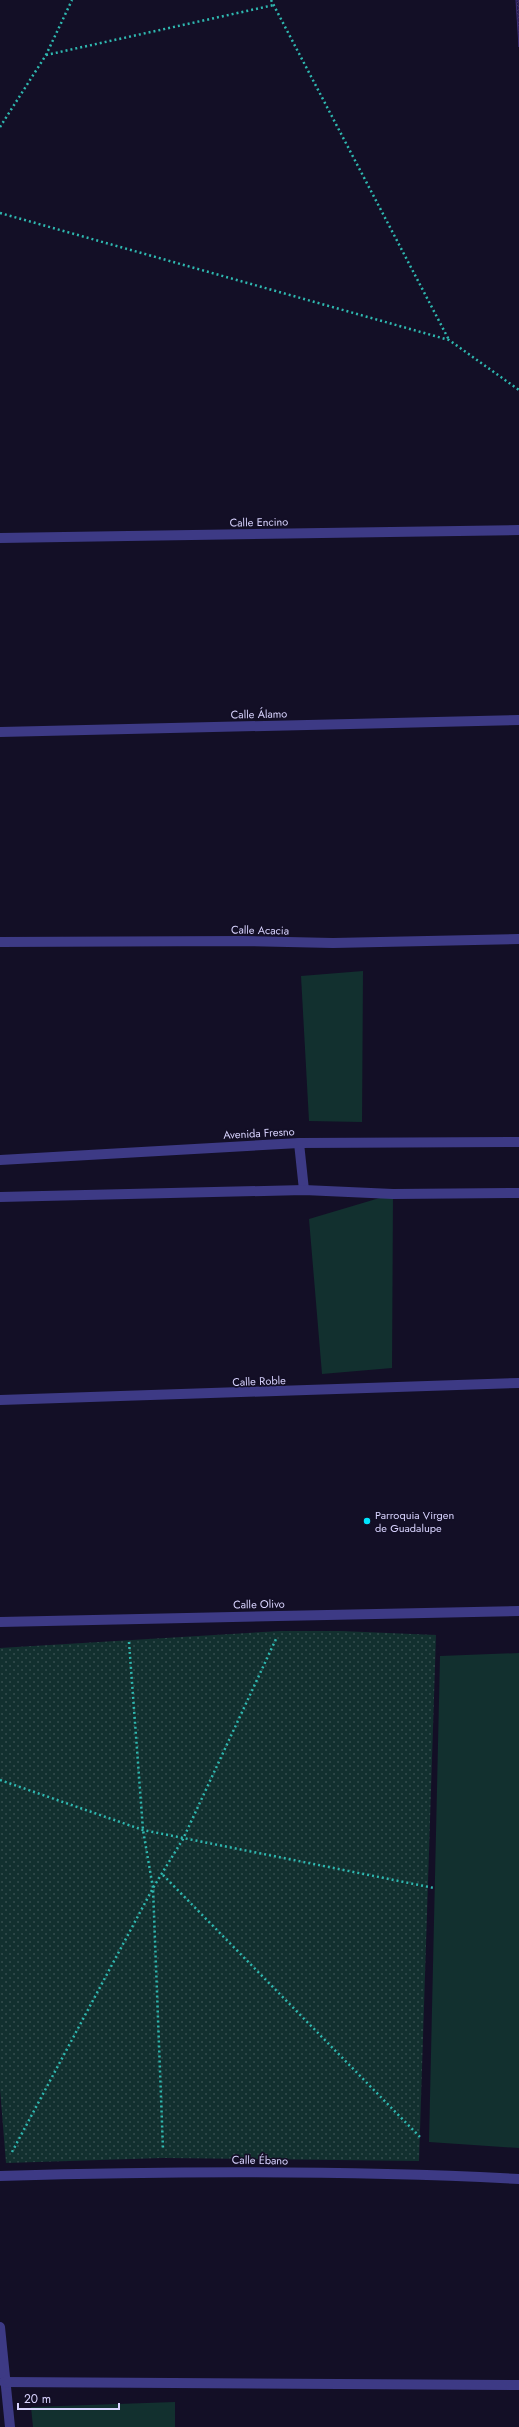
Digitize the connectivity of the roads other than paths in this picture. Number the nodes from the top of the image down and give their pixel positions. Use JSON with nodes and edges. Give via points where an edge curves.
{"nodes":[{"id":1,"x":519,"y":530,"type":"edge"},
{"id":2,"x":0,"y":538,"type":"edge"},
{"id":3,"x":519,"y":720,"type":"edge"},
{"id":4,"x":0,"y":732,"type":"edge"},
{"id":5,"x":519,"y":939,"type":"edge"},
{"id":6,"x":0,"y":942,"type":"edge"},
{"id":7,"x":519,"y":1142,"type":"edge"},
{"id":8,"x":299,"y":1143,"type":"junction"},
{"id":9,"x":0,"y":1160,"type":"edge"},
{"id":10,"x":304,"y":1190,"type":"junction"},
{"id":11,"x":519,"y":1193,"type":"edge"},
{"id":12,"x":0,"y":1197,"type":"edge"},
{"id":13,"x":519,"y":1383,"type":"edge"},
{"id":14,"x":0,"y":1400,"type":"edge"},
{"id":15,"x":519,"y":1610,"type":"edge"},
{"id":16,"x":0,"y":1622,"type":"edge"},
{"id":17,"x":0,"y":2176,"type":"edge"},
{"id":18,"x":519,"y":2179,"type":"edge"},
{"id":19,"x":0,"y":2327,"type":"edge"},
{"id":20,"x":4,"y":2382,"type":"junction"},
{"id":21,"x":519,"y":2385,"type":"edge"},
{"id":22,"x":10,"y":2427,"type":"edge"}],
"edges":[{"from":1,"to":2,"type":"street","name":"Calle Encino"},
{"from":3,"to":4,"type":"street","name":"Calle Álamo"},
{"from":5,"to":6,"type":"street","name":"Calle Acacia","via":[[333,943]]},
{"from":7,"to":8,"type":"street","name":"Avenida Fresno"},
{"from":8,"to":9,"type":"street","name":"Avenida Fresno"},
{"from":8,"to":10,"type":"street"},
{"from":10,"to":11,"type":"street","via":[[393,1194]]},
{"from":10,"to":12,"type":"street"},
{"from":13,"to":14,"type":"street","name":"Calle Roble"},
{"from":15,"to":16,"type":"street","name":"Calle Olivo"},
{"from":17,"to":18,"type":"street","name":"Calle Ébano","via":[[167,2171],[427,2174]]},
{"from":19,"to":20,"type":"street"},
{"from":20,"to":21,"type":"street"},
{"from":20,"to":22,"type":"street"}]}
